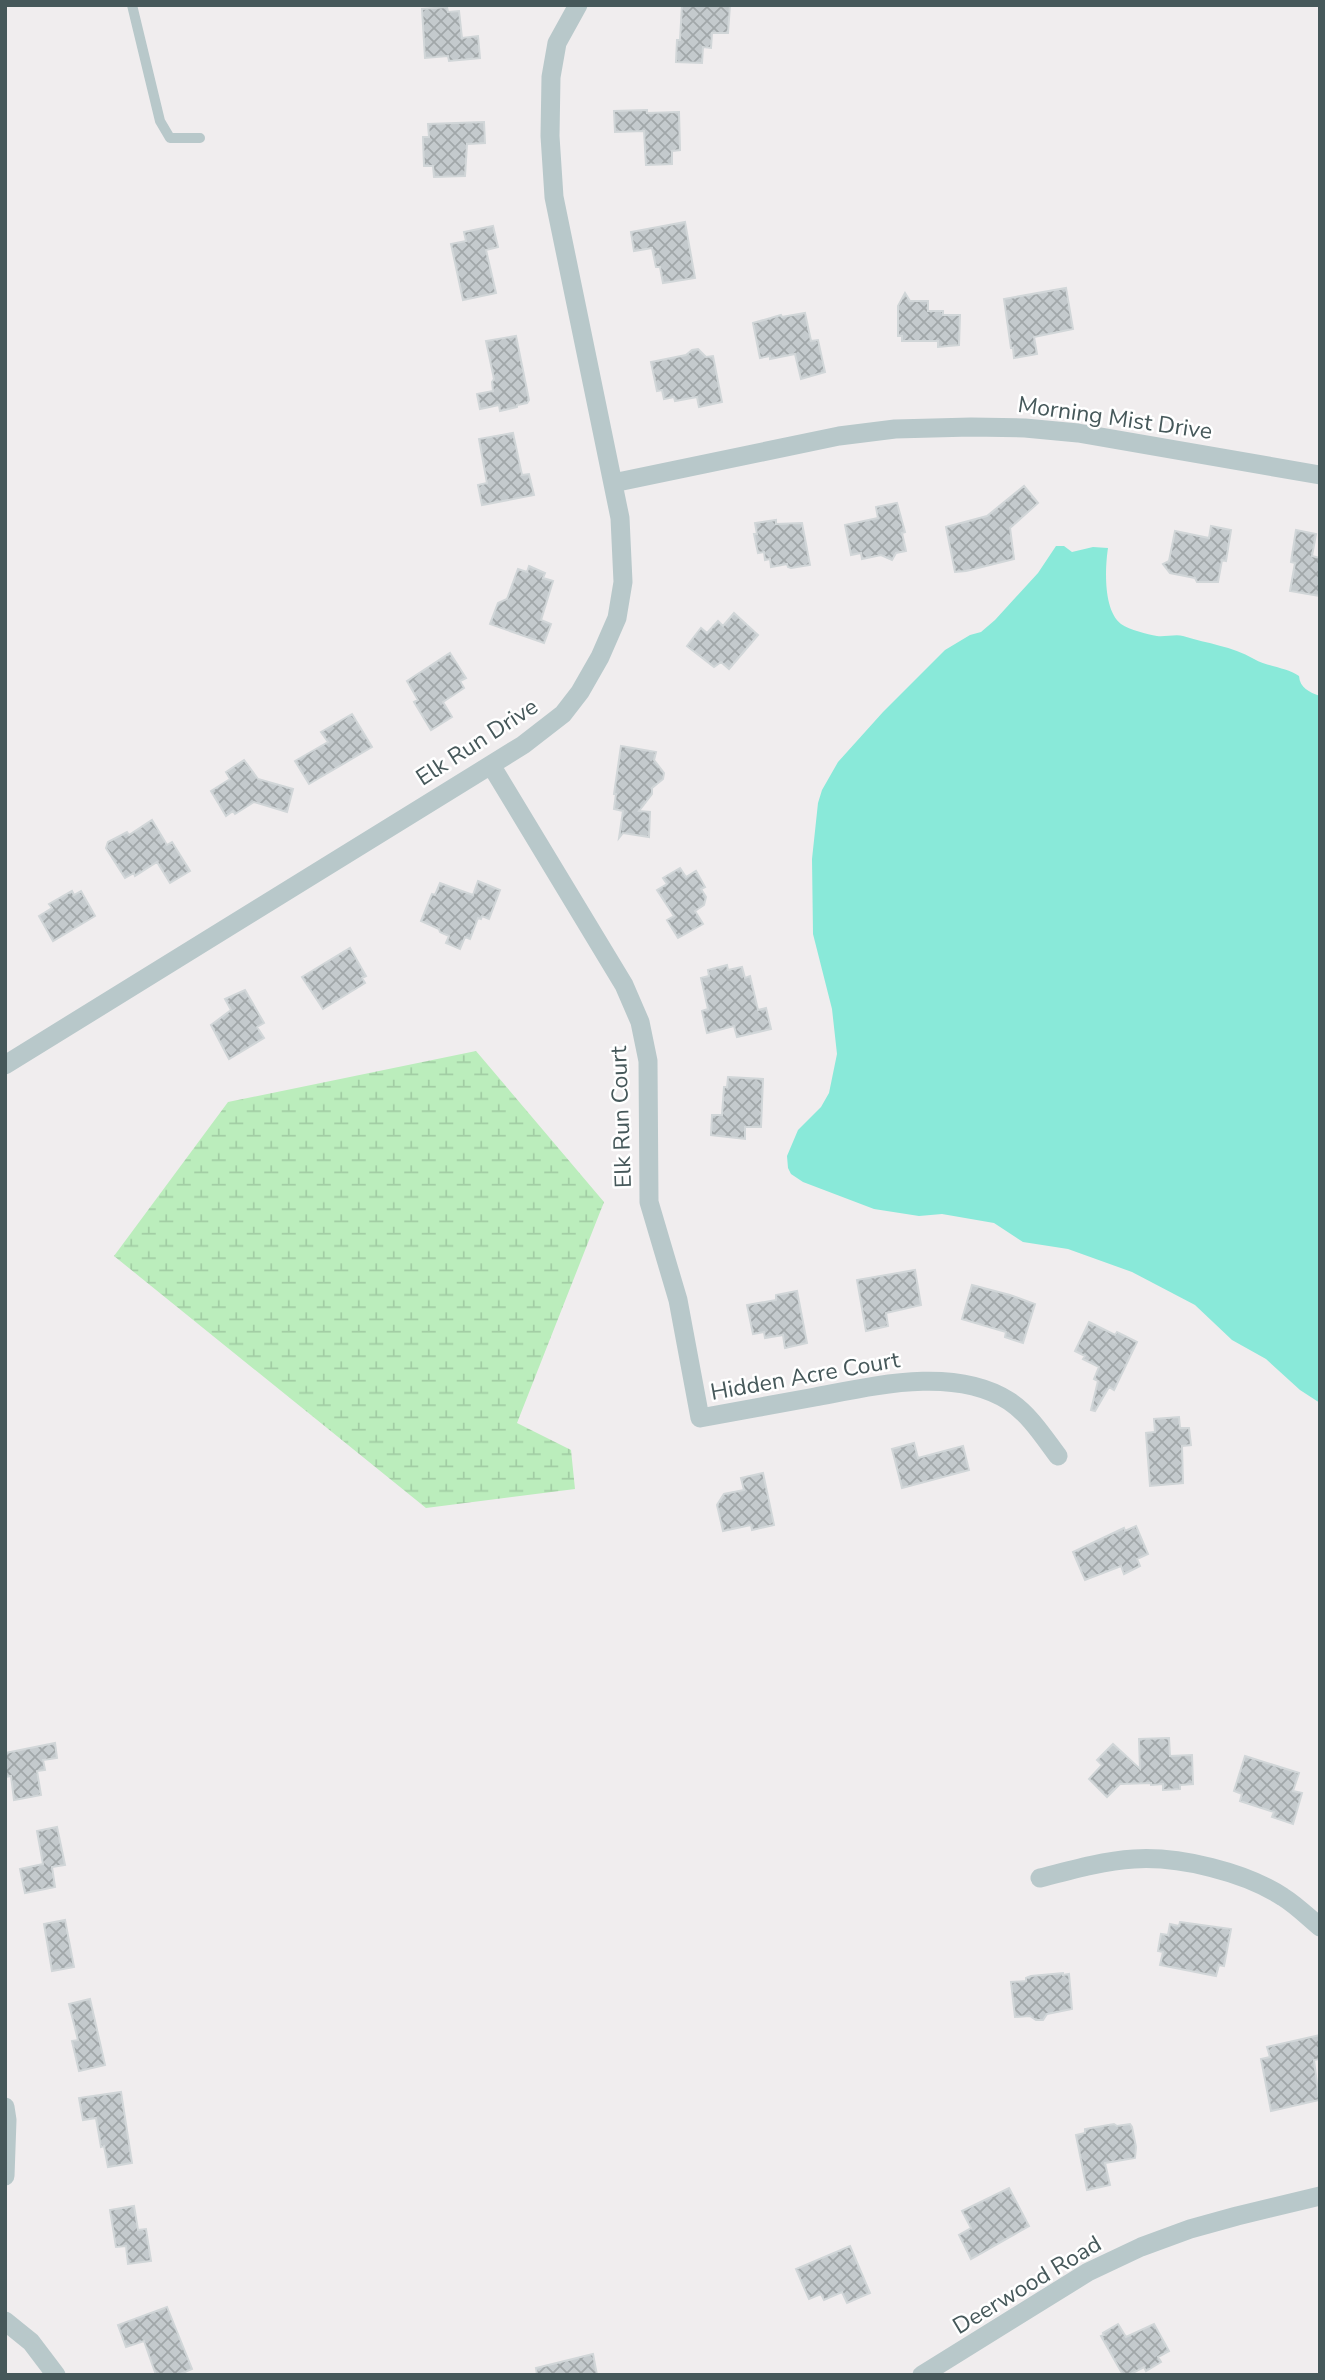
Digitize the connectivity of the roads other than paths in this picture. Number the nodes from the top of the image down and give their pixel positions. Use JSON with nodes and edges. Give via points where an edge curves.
{"nodes":[{"id":1,"x":132,"y":5,"type":"edge"},
{"id":2,"x":578,"y":5,"type":"edge"},
{"id":3,"x":200,"y":138,"type":"dead end"},
{"id":4,"x":1320,"y":475,"type":"edge"},
{"id":5,"x":613,"y":483,"type":"junction"},
{"id":6,"x":491,"y":765,"type":"junction"},
{"id":7,"x":5,"y":1065,"type":"edge"},
{"id":8,"x":700,"y":1418,"type":"joint"},
{"id":9,"x":1058,"y":1456,"type":"dead end"},
{"id":10,"x":1040,"y":1878,"type":"dead end"},
{"id":11,"x":1320,"y":1927,"type":"edge"},
{"id":12,"x":5,"y":2107,"type":"edge"},
{"id":13,"x":5,"y":2176,"type":"edge"},
{"id":14,"x":1320,"y":2196,"type":"edge"},
{"id":15,"x":5,"y":2321,"type":"edge"},
{"id":16,"x":57,"y":2375,"type":"edge"},
{"id":17,"x":922,"y":2375,"type":"edge"}],
"edges":[{"from":1,"to":3,"type":"lane","via":[[160,121],[170,138]]},
{"from":2,"to":5,"type":"street","name":"Elk Run Drive","via":[[557,43],[551,78],[554,197]]},
{"from":4,"to":5,"type":"street","name":"Morning Mist Drive","via":[[1078,433],[971,427],[839,436]]},
{"from":5,"to":6,"type":"street","name":"Elk Run Drive","via":[[623,569],[617,618],[587,681],[564,714]]},
{"from":6,"to":7,"type":"street","name":"Elk Run Drive"},
{"from":6,"to":8,"type":"street","name":"Elk Run Court","via":[[617,973],[640,1023],[648,1061],[649,1202],[678,1300]]},
{"from":8,"to":9,"type":"street","name":"Hidden Acre Court","via":[[890,1384],[972,1385],[1008,1400],[1032,1420]]},
{"from":10,"to":11,"type":"street","via":[[1115,1861],[1174,1860],[1240,1877],[1282,1897]]},
{"from":12,"to":13,"type":"street"},
{"from":14,"to":17,"type":"street","name":"Deerwood Road","via":[[1213,2222],[1141,2247],[1088,2272]]},
{"from":15,"to":16,"type":"street","via":[[31,2342]]}]}
